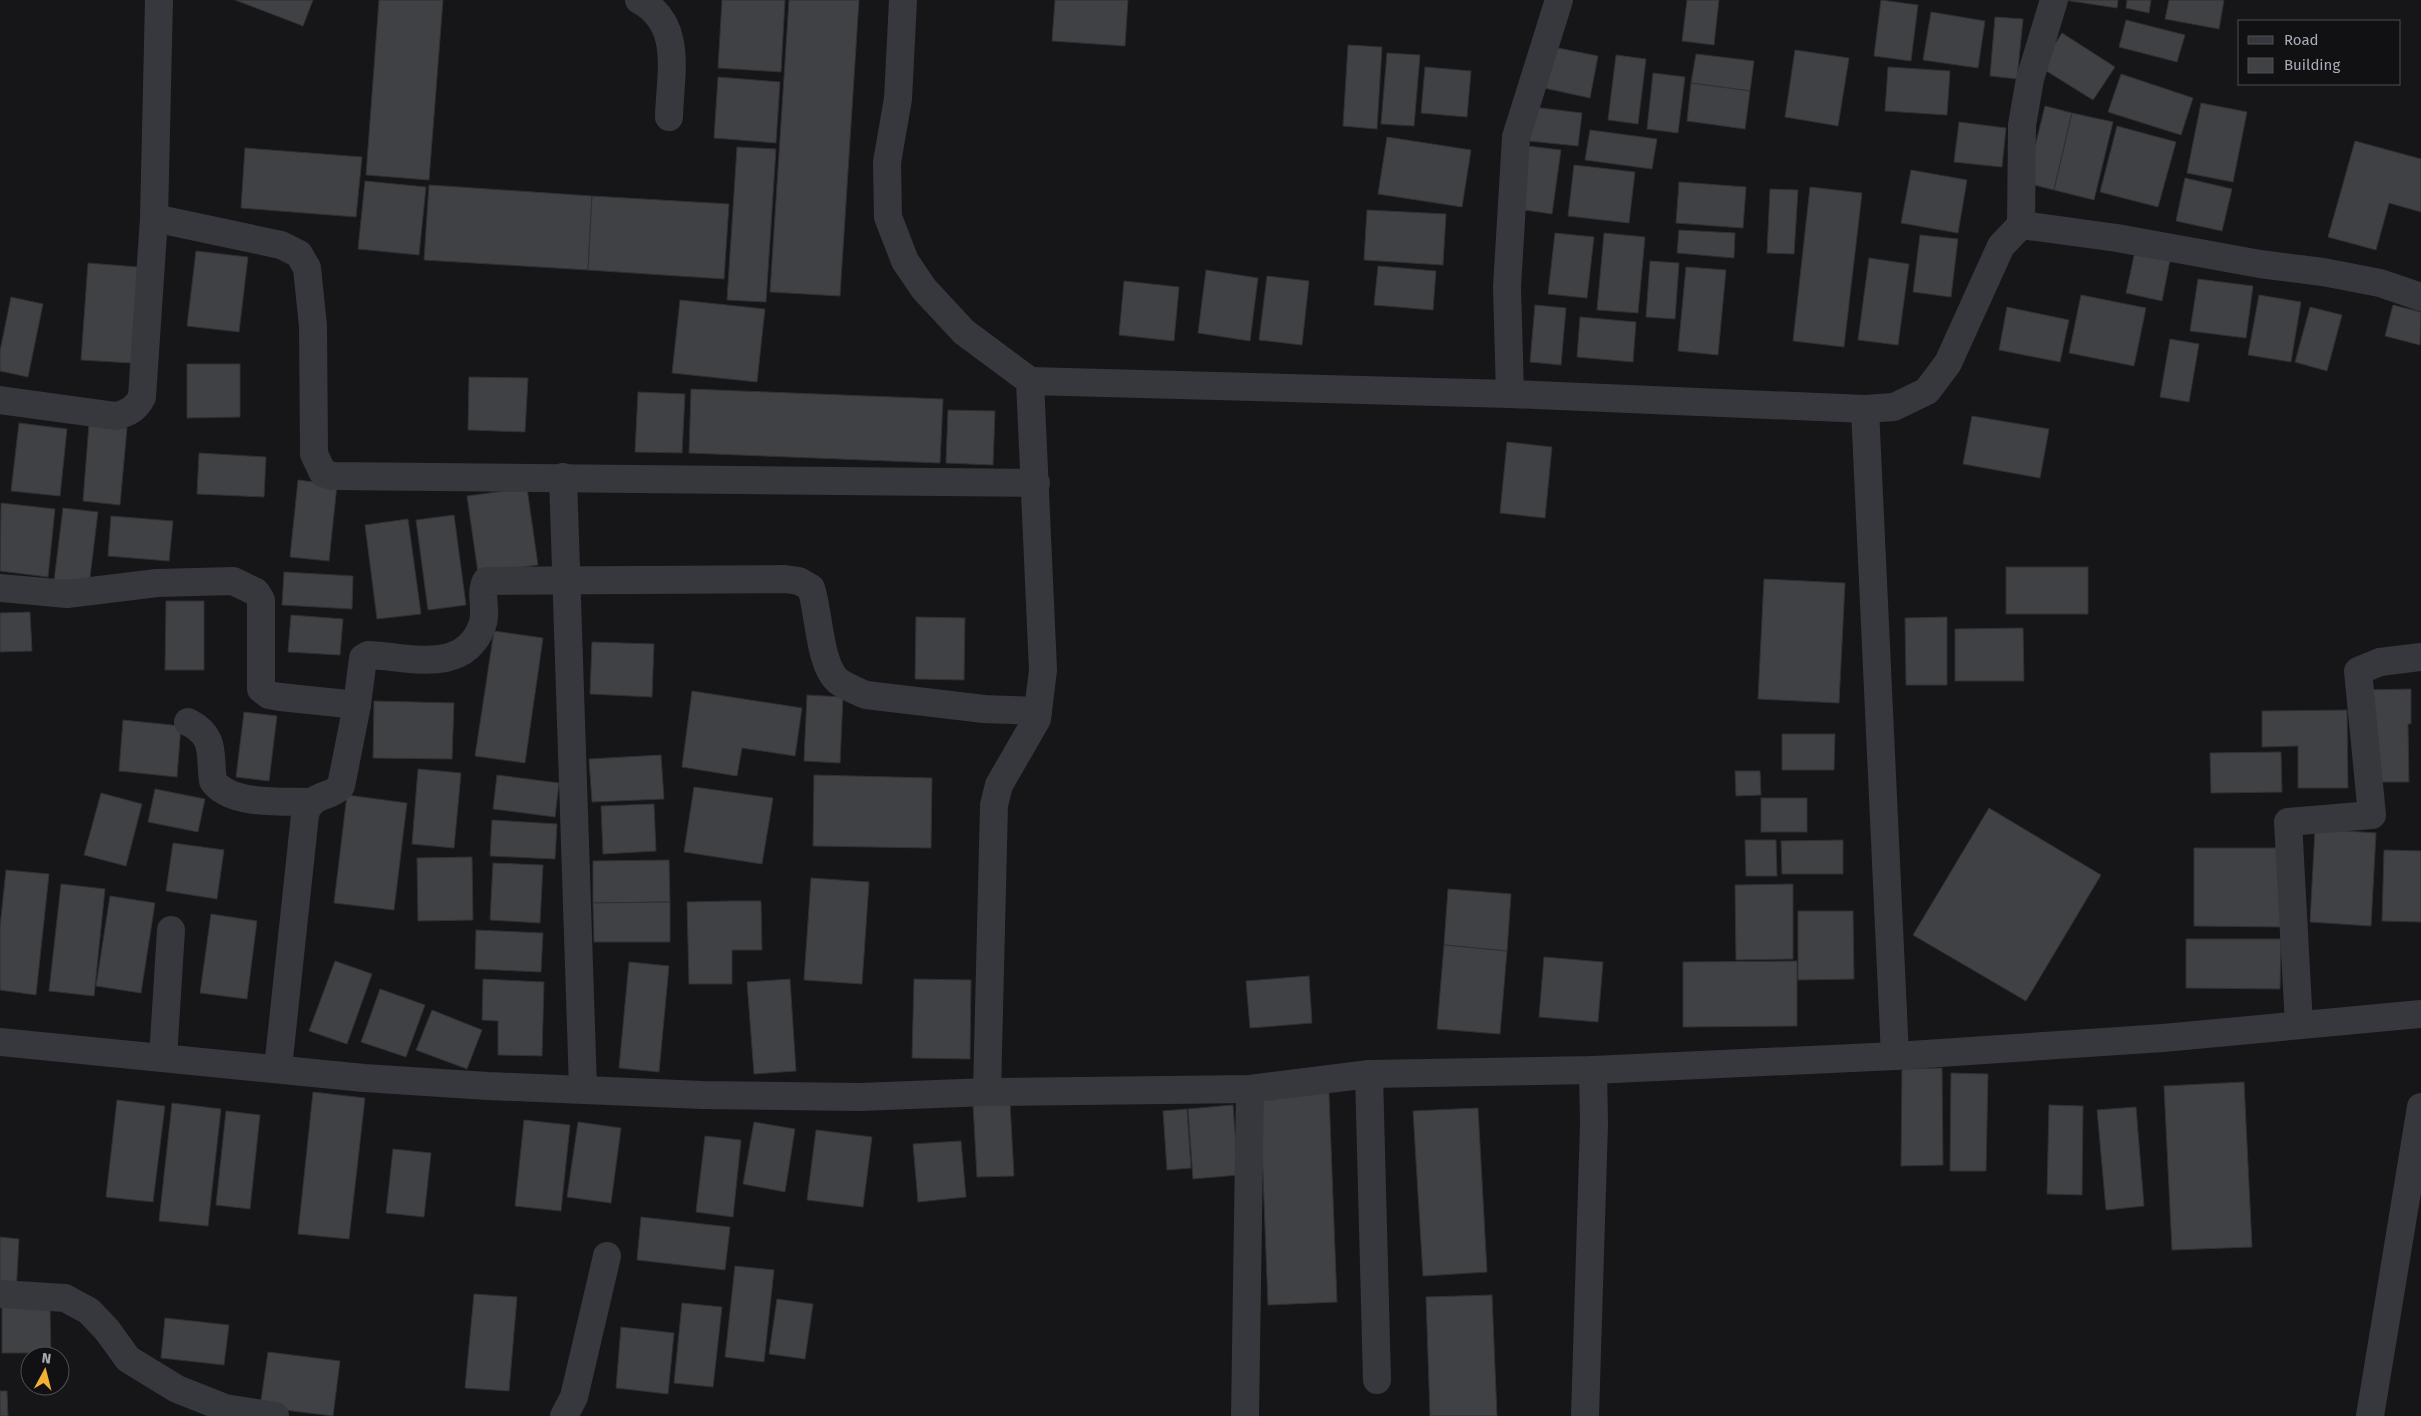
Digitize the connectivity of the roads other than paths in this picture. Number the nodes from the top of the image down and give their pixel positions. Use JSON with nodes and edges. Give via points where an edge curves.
{"nodes":[{"id":1,"x":159,"y":0,"type":"edge"},
{"id":2,"x":639,"y":0,"type":"edge"},
{"id":3,"x":903,"y":0,"type":"edge"},
{"id":4,"x":1559,"y":0,"type":"edge"},
{"id":5,"x":2054,"y":0,"type":"edge"},
{"id":6,"x":669,"y":117,"type":"dead end"},
{"id":7,"x":154,"y":218,"type":"junction"},
{"id":8,"x":2021,"y":225,"type":"junction"},
{"id":9,"x":2421,"y":297,"type":"edge"},
{"id":10,"x":1030,"y":381,"type":"junction"},
{"id":11,"x":1510,"y":394,"type":"junction"},
{"id":12,"x":0,"y":400,"type":"edge"},
{"id":13,"x":1865,"y":409,"type":"junction"},
{"id":14,"x":563,"y":477,"type":"junction"},
{"id":15,"x":1036,"y":483,"type":"junction"},
{"id":16,"x":568,"y":579,"type":"junction"},
{"id":17,"x":0,"y":588,"type":"edge"},
{"id":18,"x":2421,"y":657,"type":"edge"},
{"id":19,"x":357,"y":705,"type":"junction"},
{"id":20,"x":1038,"y":711,"type":"junction"},
{"id":21,"x":188,"y":722,"type":"dead end"},
{"id":22,"x":312,"y":802,"type":"junction"},
{"id":23,"x":172,"y":930,"type":"dead end"},
{"id":24,"x":2421,"y":1014,"type":"edge"},
{"id":25,"x":2299,"y":1026,"type":"junction"},
{"id":26,"x":0,"y":1042,"type":"edge"},
{"id":27,"x":1895,"y":1056,"type":"junction"},
{"id":28,"x":163,"y":1058,"type":"junction"},
{"id":29,"x":278,"y":1068,"type":"junction"},
{"id":30,"x":1593,"y":1070,"type":"junction"},
{"id":31,"x":1369,"y":1074,"type":"junction"},
{"id":32,"x":583,"y":1088,"type":"junction"},
{"id":33,"x":1250,"y":1088,"type":"junction"},
{"id":34,"x":987,"y":1092,"type":"junction"},
{"id":35,"x":2421,"y":1107,"type":"edge"},
{"id":36,"x":608,"y":1256,"type":"dead end"},
{"id":37,"x":0,"y":1294,"type":"edge"},
{"id":38,"x":1377,"y":1380,"type":"dead end"},
{"id":39,"x":275,"y":1416,"type":"edge"},
{"id":40,"x":564,"y":1416,"type":"edge"},
{"id":41,"x":1246,"y":1416,"type":"edge"},
{"id":42,"x":1585,"y":1416,"type":"edge"},
{"id":43,"x":2370,"y":1416,"type":"edge"}],
"edges":[{"from":1,"to":7,"type":"street"},
{"from":2,"to":6,"type":"street","via":[[657,12],[672,40]]},
{"from":3,"to":10,"type":"street","via":[[898,99],[886,162],[888,217],[905,261],[924,288],[964,332]]},
{"from":4,"to":11,"type":"street","via":[[1516,137],[1508,287]]},
{"from":5,"to":8,"type":"street","via":[[2030,79],[2022,125]]},
{"from":7,"to":12,"type":"street","via":[[142,397],[138,405],[116,416]]},
{"from":7,"to":14,"type":"street","via":[[280,245],[299,254],[307,268],[312,326],[314,454],[323,473],[333,476]]},
{"from":8,"to":9,"type":"street","via":[[2324,272]]},
{"from":8,"to":13,"type":"street","via":[[2001,246],[1948,363],[1927,391],[1894,407]]},
{"from":10,"to":11,"type":"street"},
{"from":10,"to":15,"type":"street"},
{"from":11,"to":13,"type":"street"},
{"from":13,"to":27,"type":"street"},
{"from":14,"to":15,"type":"street"},
{"from":14,"to":16,"type":"street"},
{"from":15,"to":20,"type":"street","via":[[1042,670]]},
{"from":16,"to":19,"type":"street","via":[[486,581],[482,627],[466,651],[440,659],[368,655],[363,658]]},
{"from":16,"to":20,"type":"street","via":[[799,580],[810,588],[814,596],[825,657],[836,680],[876,697],[984,709]]},
{"from":16,"to":32,"type":"street","via":[[571,779]]},
{"from":17,"to":19,"type":"street","via":[[67,594],[157,584],[233,581],[256,592],[261,600],[261,689],[280,697]]},
{"from":18,"to":25,"type":"street","via":[[2380,662],[2358,671],[2372,815],[2288,822]]},
{"from":19,"to":22,"type":"street","via":[[341,786]]},
{"from":20,"to":34,"type":"street","via":[[999,785],[994,805]]},
{"from":21,"to":22,"type":"street","via":[[206,737],[213,758],[213,781],[226,793],[252,800]]},
{"from":22,"to":29,"type":"street","via":[[305,815]]},
{"from":23,"to":28,"type":"street"},
{"from":24,"to":25,"type":"street"},
{"from":25,"to":27,"type":"street"},
{"from":26,"to":28,"type":"street"},
{"from":27,"to":30,"type":"street"},
{"from":28,"to":29,"type":"street"},
{"from":29,"to":32,"type":"street","via":[[469,1085]]},
{"from":30,"to":31,"type":"street"},
{"from":30,"to":42,"type":"street"},
{"from":31,"to":33,"type":"street"},
{"from":31,"to":38,"type":"street"},
{"from":32,"to":34,"type":"street","via":[[702,1095],[860,1097]]},
{"from":33,"to":34,"type":"street"},
{"from":33,"to":41,"type":"street"},
{"from":35,"to":43,"type":"street"},
{"from":36,"to":40,"type":"street","via":[[574,1397]]},
{"from":37,"to":39,"type":"street","via":[[66,1298],[89,1311],[128,1359],[177,1389],[225,1408]]}]}
